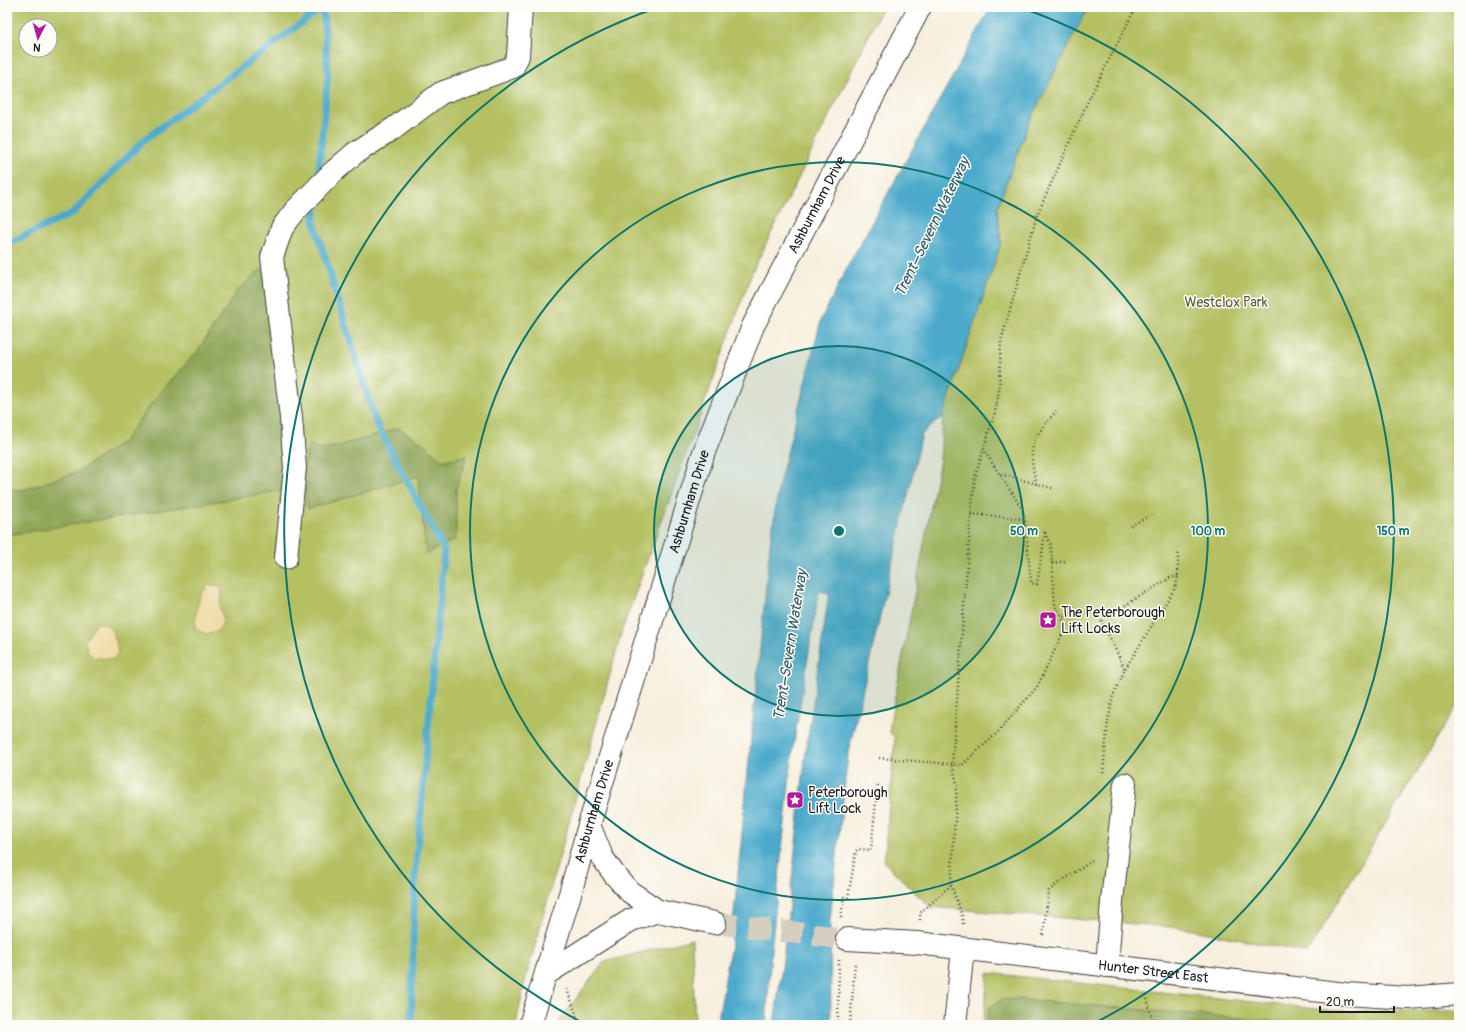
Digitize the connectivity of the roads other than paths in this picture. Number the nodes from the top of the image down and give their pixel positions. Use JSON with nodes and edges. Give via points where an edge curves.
{"nodes":[{"id":1,"x":522,"y":7,"type":"edge"},
{"id":2,"x":920,"y":7,"type":"edge"},
{"id":3,"x":286,"y":558,"type":"dead end"},
{"id":4,"x":1125,"y":784,"type":"dead end"},
{"id":5,"x":589,"y":825,"type":"junction"},
{"id":6,"x":658,"y":911,"type":"junction"},
{"id":7,"x":715,"y":923,"type":"tunnel mouth"},
{"id":8,"x":852,"y":948,"type":"tunnel mouth"},
{"id":9,"x":963,"y":949,"type":"junction"},
{"id":10,"x":1107,"y":966,"type":"junction"},
{"id":11,"x":552,"y":970,"type":"junction"},
{"id":12,"x":1459,"y":994,"type":"edge"},
{"id":13,"x":530,"y":1025,"type":"edge"},
{"id":14,"x":955,"y":1025,"type":"edge"}],
"edges":[{"from":1,"to":3,"type":"street","via":[[518,56],[513,67],[441,93],[393,129],[355,153],[295,211],[282,228],[272,257],[292,418],[295,468]]},
{"from":2,"to":5,"type":"street","name":"Ashburnham Drive","via":[[753,326],[704,452]]},
{"from":4,"to":10,"type":"street"},
{"from":5,"to":6,"type":"street","via":[[602,857],[614,874],[630,892]]},
{"from":5,"to":11,"type":"street","name":"Ashburnham Drive"},
{"from":6,"to":7,"type":"street"},
{"from":6,"to":11,"type":"street","via":[[631,920]]},
{"from":8,"to":9,"type":"street","name":"Hunter Street East","via":[[916,943]]},
{"from":9,"to":10,"type":"street","name":"Hunter Street East"},
{"from":9,"to":14,"type":"street"},
{"from":10,"to":12,"type":"street","name":"Hunter Street East","via":[[1346,994],[1408,998]]},
{"from":11,"to":13,"type":"street","name":"Ashburnham Drive"}]}
